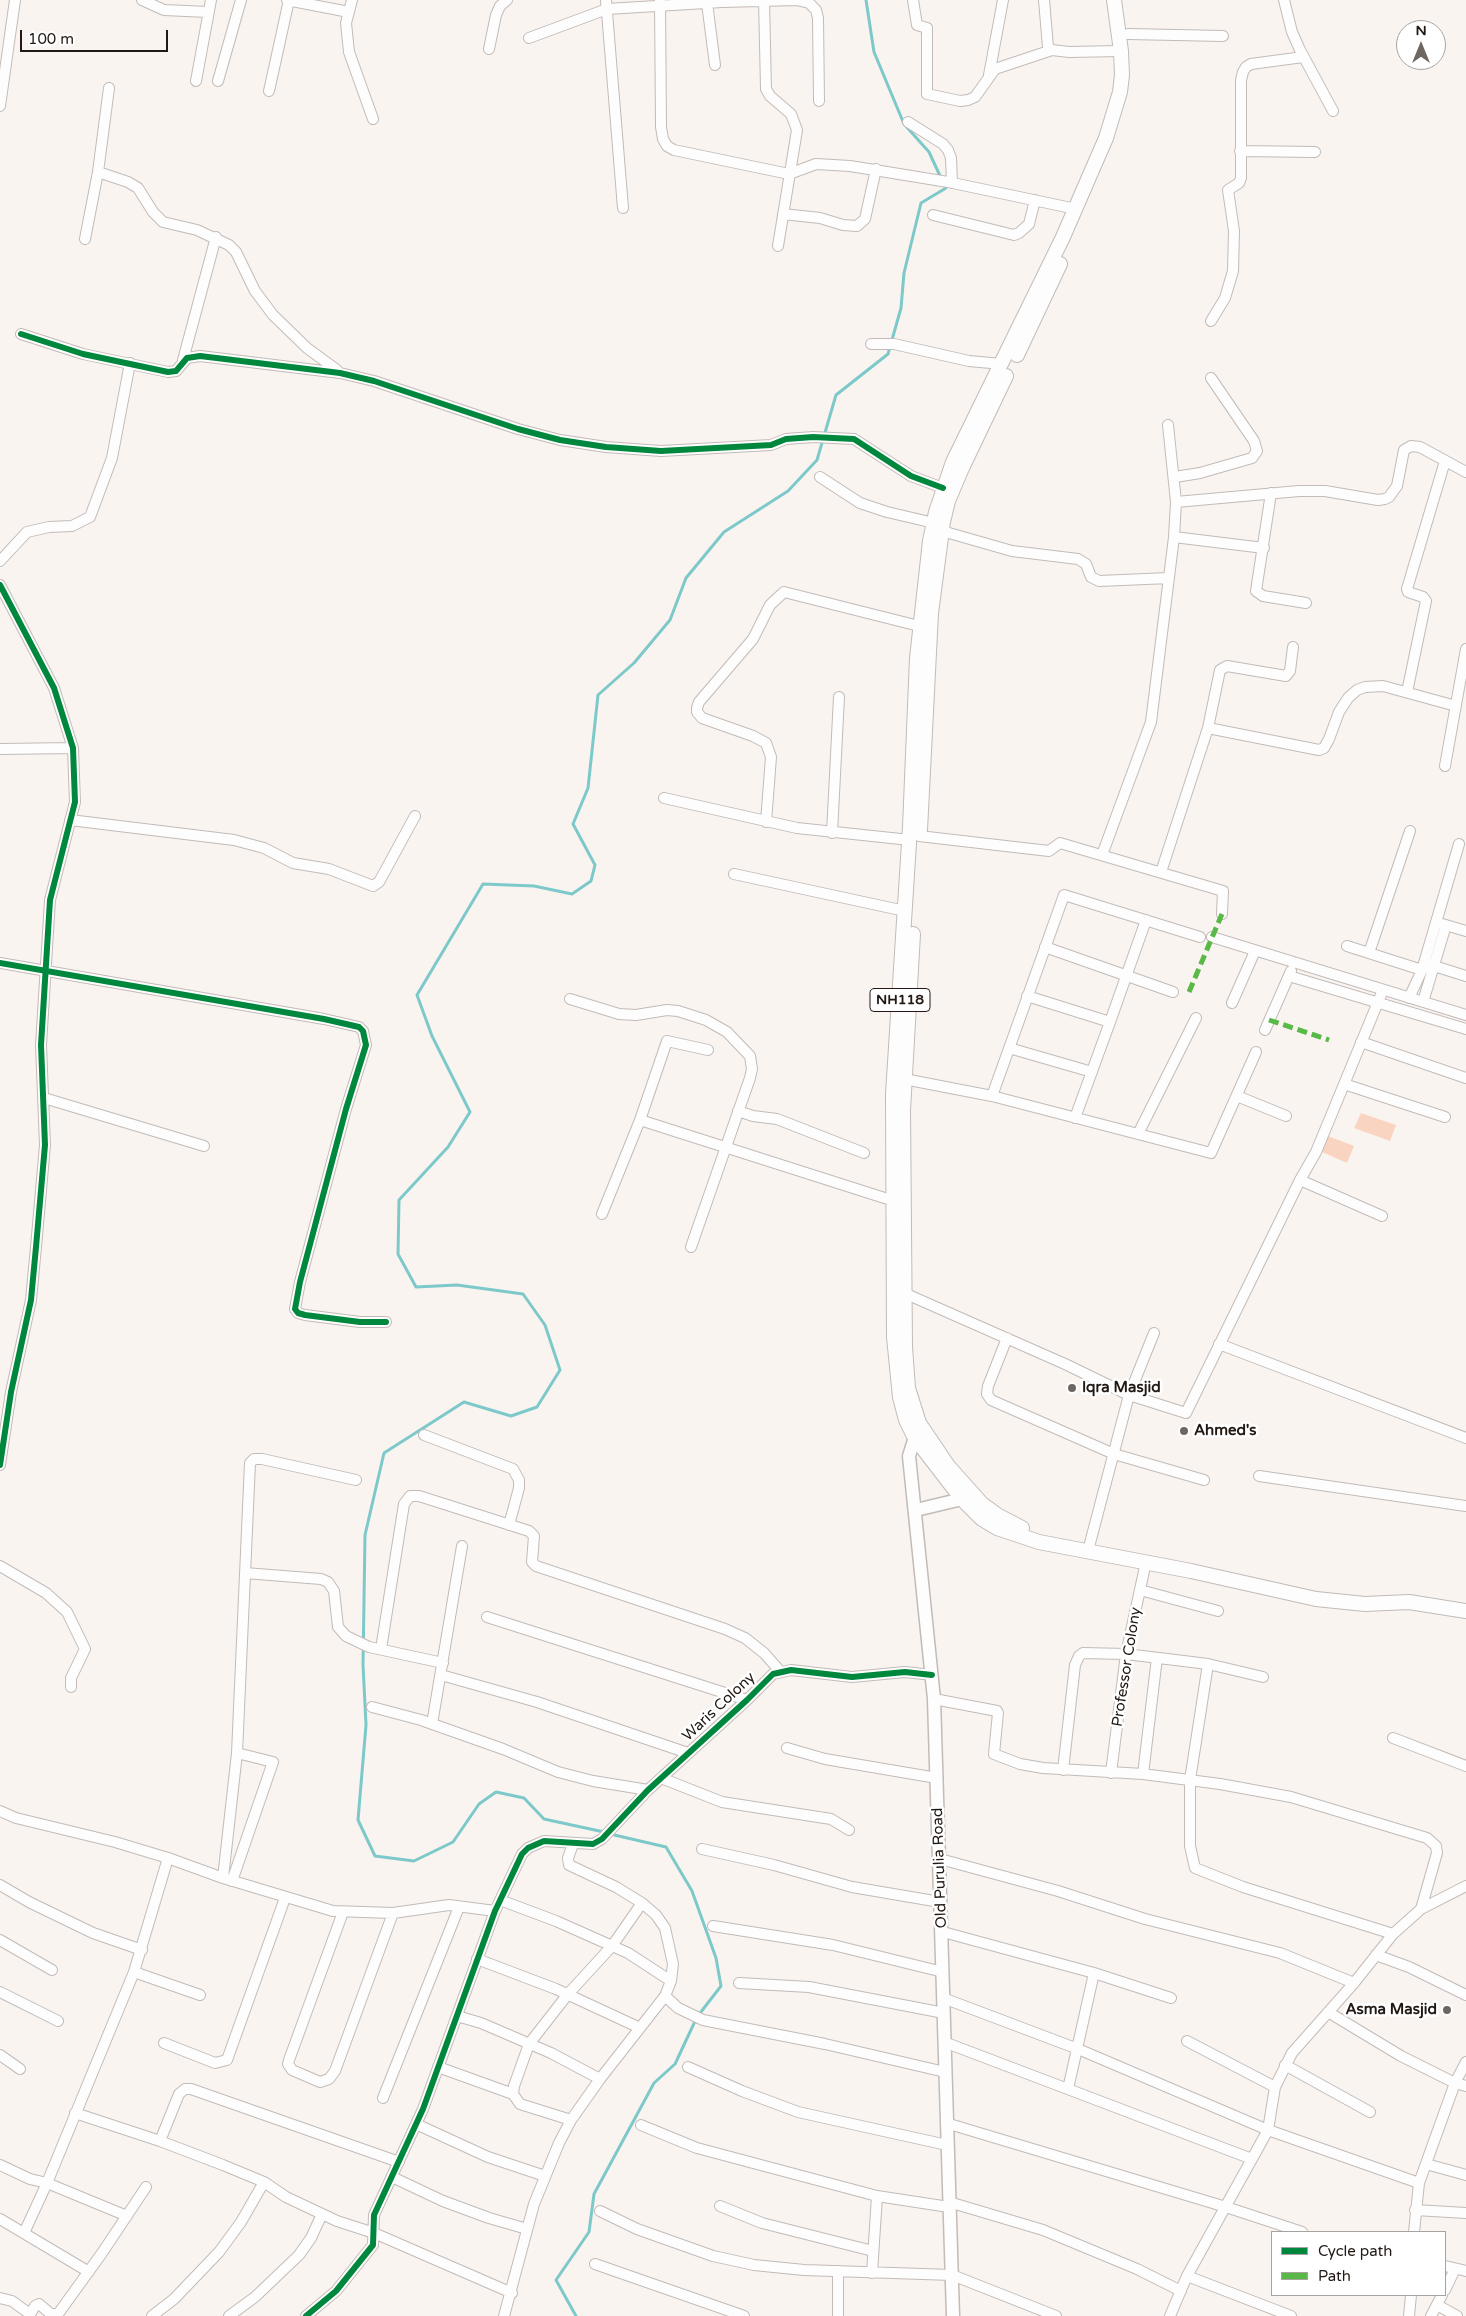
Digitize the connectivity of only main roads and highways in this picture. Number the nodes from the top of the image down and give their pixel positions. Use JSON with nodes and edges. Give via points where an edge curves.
{"nodes":[{"id":1,"x":1114,"y":0,"type":"edge"},
{"id":2,"x":1123,"y":0,"type":"edge"},
{"id":3,"x":938,"y":527,"type":"junction"},
{"id":4,"x":914,"y":838,"type":"junction"},
{"id":5,"x":919,"y":1423,"type":"junction"},
{"id":6,"x":915,"y":1438,"type":"junction"},
{"id":7,"x":967,"y":1496,"type":"junction"},
{"id":8,"x":916,"y":1510,"type":"junction"},
{"id":9,"x":1466,"y":1603,"type":"edge"},
{"id":10,"x":1466,"y":1611,"type":"edge"},
{"id":11,"x":953,"y":2316,"type":"edge"}],
"edges":[{"from":1,"to":3,"type":"highway","number":"NH118","via":[[1122,75],[1115,111],[1095,168],[953,462],[943,488]]},
{"from":2,"to":3,"type":"highway","number":"NH118","via":[[1130,81],[1115,142],[962,468]]},
{"from":3,"to":4,"type":"highway","number":"NH118"},
{"from":3,"to":4,"type":"highway","number":"NH118","via":[[919,626]]},
{"from":4,"to":5,"type":"highway","number":"NH118","via":[[904,1079],[904,1293],[906,1368]]},
{"from":4,"to":6,"type":"highway","number":"NH118","via":[[905,911],[893,1094],[894,1337],[904,1412]]},
{"from":5,"to":6,"type":"main road","name":"Old Purulia Road"},
{"from":5,"to":7,"type":"highway","number":"NH118"},
{"from":6,"to":7,"type":"highway","number":"NH118"},
{"from":6,"to":8,"type":"main road","name":"Old Purulia Road","via":[[909,1456]]},
{"from":7,"to":8,"type":"main road"},
{"from":7,"to":9,"type":"highway","number":"NH118","via":[[1013,1525],[1090,1543],[1325,1592],[1430,1596]]},
{"from":7,"to":10,"type":"highway","number":"NH118","via":[[982,1519],[997,1528],[1039,1542],[1340,1602],[1409,1602]]},
{"from":8,"to":11,"type":"main road","name":"Old Purulia Road","via":[[934,1699]]}]}
